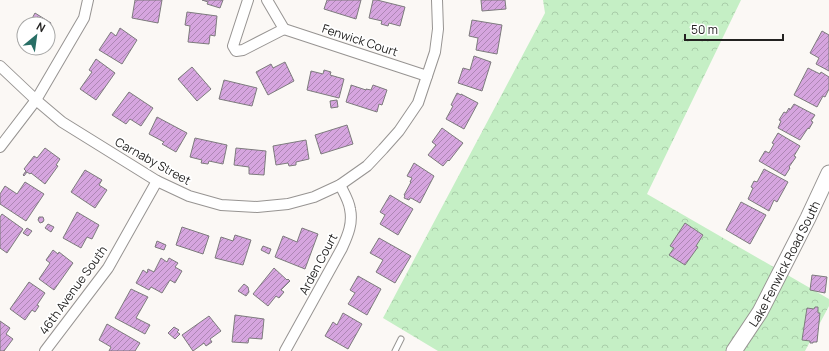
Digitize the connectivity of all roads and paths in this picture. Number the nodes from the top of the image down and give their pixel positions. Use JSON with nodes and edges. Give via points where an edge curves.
{"nodes":[{"id":1,"x":88,"y":0,"type":"edge"},
{"id":2,"x":248,"y":0,"type":"edge"},
{"id":3,"x":267,"y":0,"type":"edge"},
{"id":4,"x":437,"y":0,"type":"edge"},
{"id":5,"x":284,"y":29,"type":"junction"},
{"id":6,"x":0,"y":66,"type":"edge"},
{"id":7,"x":427,"y":76,"type":"junction"},
{"id":8,"x":36,"y":100,"type":"junction"},
{"id":9,"x":0,"y":147,"type":"edge"},
{"id":10,"x":829,"y":173,"type":"edge"},
{"id":11,"x":157,"y":181,"type":"junction"},
{"id":12,"x":340,"y":185,"type":"junction"},
{"id":13,"x":401,"y":339,"type":"dead end"},
{"id":14,"x":45,"y":351,"type":"edge"},
{"id":15,"x":285,"y":351,"type":"edge"},
{"id":16,"x":395,"y":351,"type":"edge"},
{"id":17,"x":734,"y":351,"type":"edge"}],
"edges":[{"from":1,"to":8,"type":"street","via":[[84,18]]},
{"from":2,"to":5,"type":"street","via":[[233,46],[236,51],[243,50]]},
{"from":3,"to":5,"type":"street"},
{"from":4,"to":7,"type":"street","name":"Carnaby Street","via":[[437,37]]},
{"from":5,"to":7,"type":"street","name":"Fenwick Court"},
{"from":6,"to":8,"type":"street","name":"Carnaby Street"},
{"from":7,"to":12,"type":"street","name":"Carnaby Street","via":[[418,102],[399,131],[367,166]]},
{"from":8,"to":9,"type":"street"},
{"from":8,"to":11,"type":"street","name":"Carnaby Street","via":[[62,122]]},
{"from":10,"to":17,"type":"street","name":"Lake Fenwick Road South","via":[[760,312]]},
{"from":11,"to":12,"type":"street","name":"Carnaby Street","via":[[189,196],[221,205],[257,208],[314,198]]},
{"from":11,"to":14,"type":"street","name":"46th Avenue South","via":[[108,268]]},
{"from":12,"to":15,"type":"street","name":"Arden Court","via":[[350,208],[352,223],[342,248]]},
{"from":13,"to":16,"type":"lane"}]}
